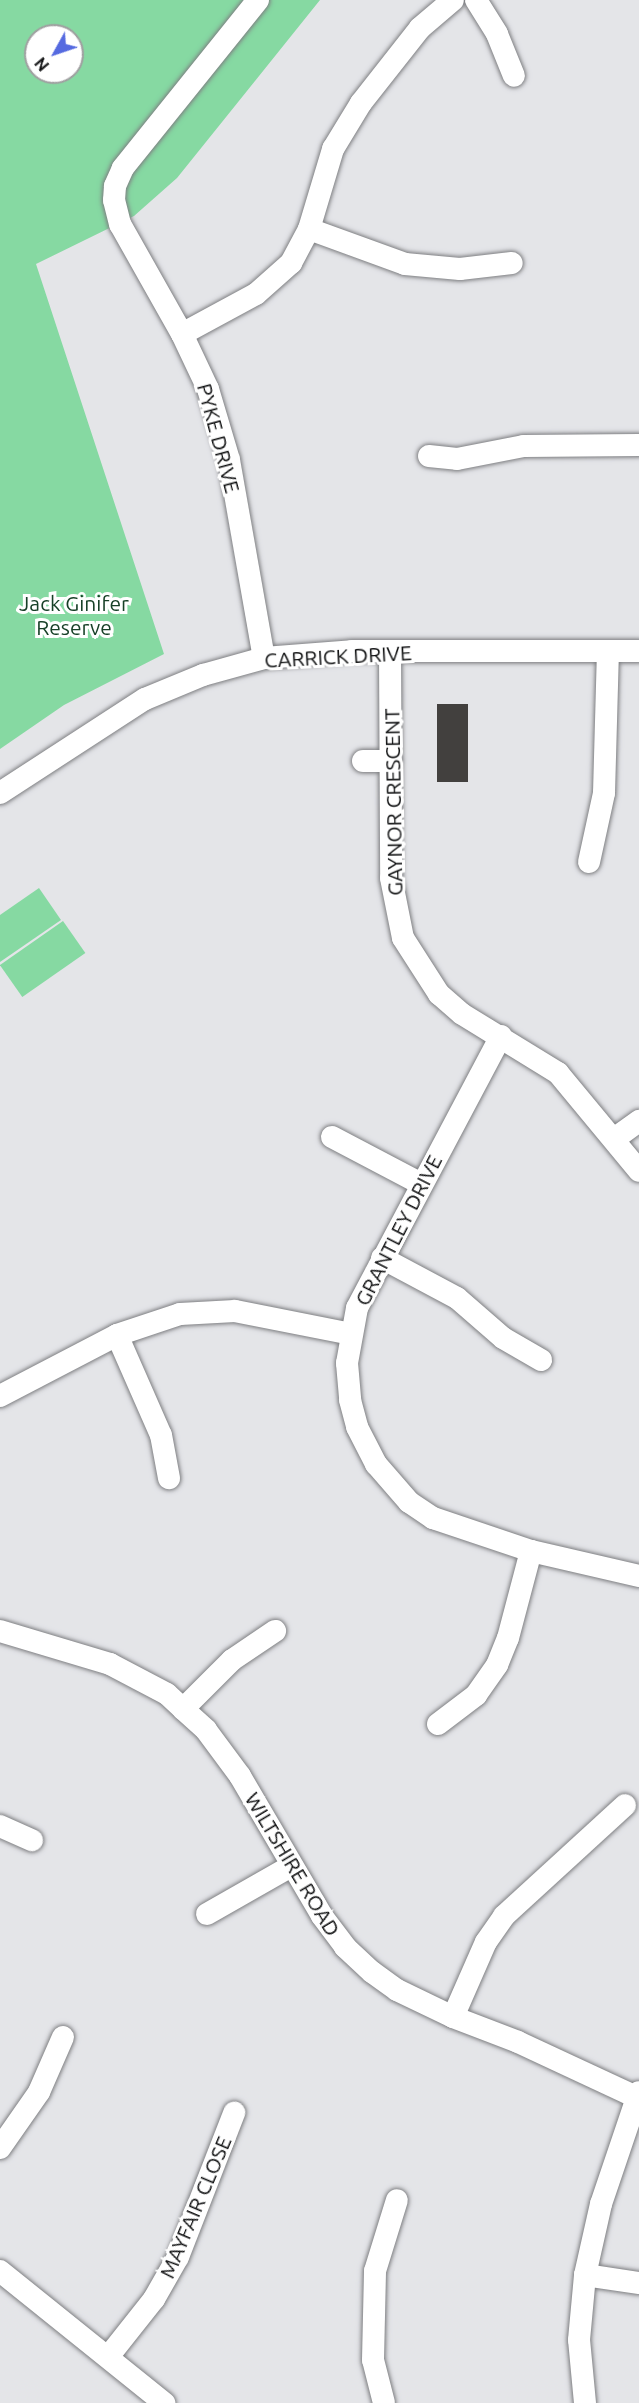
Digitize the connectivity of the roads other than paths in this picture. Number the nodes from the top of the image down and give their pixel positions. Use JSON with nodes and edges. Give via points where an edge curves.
{"nodes":[{"id":1,"x":258,"y":0,"type":"edge"},
{"id":2,"x":453,"y":0,"type":"edge"},
{"id":3,"x":476,"y":0,"type":"edge"},
{"id":4,"x":514,"y":76,"type":"dead end"},
{"id":5,"x":309,"y":229,"type":"junction"},
{"id":6,"x":512,"y":263,"type":"dead end"},
{"id":7,"x":182,"y":334,"type":"junction"},
{"id":8,"x":639,"y":445,"type":"edge"},
{"id":9,"x":429,"y":456,"type":"dead end"},
{"id":10,"x":608,"y":651,"type":"junction"},
{"id":11,"x":639,"y":651,"type":"edge"},
{"id":12,"x":390,"y":652,"type":"junction"},
{"id":13,"x":264,"y":658,"type":"junction"},
{"id":14,"x":363,"y":761,"type":"dead end"},
{"id":15,"x":391,"y":761,"type":"junction"},
{"id":16,"x":0,"y":793,"type":"edge"},
{"id":17,"x":589,"y":862,"type":"dead end"},
{"id":18,"x":501,"y":1036,"type":"junction"},
{"id":19,"x":639,"y":1120,"type":"edge"},
{"id":20,"x":333,"y":1137,"type":"dead end"},
{"id":21,"x":614,"y":1139,"type":"junction"},
{"id":22,"x":639,"y":1171,"type":"edge"},
{"id":23,"x":421,"y":1184,"type":"junction"},
{"id":24,"x":382,"y":1258,"type":"junction"},
{"id":25,"x":351,"y":1334,"type":"junction"},
{"id":26,"x":117,"y":1335,"type":"junction"},
{"id":27,"x":541,"y":1360,"type":"dead end"},
{"id":28,"x":0,"y":1396,"type":"edge"},
{"id":29,"x":169,"y":1478,"type":"dead end"},
{"id":30,"x":531,"y":1551,"type":"junction"},
{"id":31,"x":639,"y":1576,"type":"edge"},
{"id":32,"x":0,"y":1631,"type":"edge"},
{"id":33,"x":275,"y":1631,"type":"dead end"},
{"id":34,"x":183,"y":1709,"type":"junction"},
{"id":35,"x":438,"y":1724,"type":"dead end"},
{"id":36,"x":625,"y":1805,"type":"dead end"},
{"id":37,"x":0,"y":1826,"type":"edge"},
{"id":38,"x":32,"y":1840,"type":"dead end"},
{"id":39,"x":291,"y":1866,"type":"junction"},
{"id":40,"x":207,"y":1914,"type":"dead end"},
{"id":41,"x":453,"y":2017,"type":"junction"},
{"id":42,"x":63,"y":2037,"type":"dead end"},
{"id":43,"x":638,"y":2094,"type":"edge"},
{"id":44,"x":234,"y":2113,"type":"dead end"},
{"id":45,"x":630,"y":2137,"type":"edge"},
{"id":46,"x":0,"y":2148,"type":"edge"},
{"id":47,"x":397,"y":2200,"type":"dead end"},
{"id":48,"x":0,"y":2271,"type":"edge"},
{"id":49,"x":585,"y":2275,"type":"junction"},
{"id":50,"x":639,"y":2283,"type":"edge"},
{"id":51,"x":108,"y":2357,"type":"junction"},
{"id":52,"x":163,"y":2403,"type":"edge"},
{"id":53,"x":384,"y":2403,"type":"edge"},
{"id":54,"x":585,"y":2403,"type":"edge"}],
"edges":[{"from":1,"to":7,"type":"street","name":"PYKE DRIVE","via":[[120,173],[114,200],[126,235]]},
{"from":2,"to":5,"type":"street","via":[[420,28],[361,103],[333,149]]},
{"from":3,"to":4,"type":"street","via":[[497,34]]},
{"from":5,"to":6,"type":"street","via":[[405,264],[460,269]]},
{"from":5,"to":7,"type":"street","via":[[291,263],[275,280]]},
{"from":7,"to":13,"type":"street","name":"PYKE DRIVE","via":[[208,389],[229,460]]},
{"from":8,"to":9,"type":"street","via":[[524,446],[457,459]]},
{"from":10,"to":11,"type":"street","name":"CARRICK DRIVE"},
{"from":10,"to":12,"type":"street","name":"CARRICK DRIVE"},
{"from":10,"to":17,"type":"street","via":[[604,794]]},
{"from":12,"to":13,"type":"street","name":"CARRICK DRIVE"},
{"from":12,"to":15,"type":"street","name":"GAYNOR CRESCENT"},
{"from":13,"to":16,"type":"street","name":"CARRICK DRIVE","via":[[193,678],[146,699]]},
{"from":14,"to":15,"type":"street"},
{"from":15,"to":18,"type":"street","name":"GAYNOR CRESCENT","via":[[391,878],[403,938],[439,994],[462,1014]]},
{"from":18,"to":21,"type":"street","name":"GAYNOR CRESCENT","via":[[558,1073]]},
{"from":18,"to":23,"type":"street","name":"GRANTLEY DRIVE"},
{"from":19,"to":21,"type":"street"},
{"from":20,"to":23,"type":"street"},
{"from":21,"to":22,"type":"street","name":"GAYNOR CRESCENT"},
{"from":23,"to":24,"type":"street","name":"GRANTLEY DRIVE"},
{"from":24,"to":25,"type":"street","name":"GRANTLEY DRIVE","via":[[357,1308]]},
{"from":24,"to":27,"type":"street","via":[[457,1298],[503,1338]]},
{"from":25,"to":26,"type":"street","via":[[235,1311],[208,1310],[148,1322]]},
{"from":25,"to":30,"type":"street","name":"GRANTLEY DRIVE","via":[[347,1363],[357,1427],[376,1464],[394,1486],[433,1518]]},
{"from":26,"to":28,"type":"street"},
{"from":26,"to":29,"type":"street","via":[[161,1435]]},
{"from":30,"to":31,"type":"street","name":"GRANTLEY DRIVE"},
{"from":30,"to":35,"type":"street","via":[[497,1665],[476,1695]]},
{"from":32,"to":34,"type":"street","name":"WILTSHIRE ROAD","via":[[110,1664],[167,1694]]},
{"from":33,"to":34,"type":"street","via":[[232,1660]]},
{"from":34,"to":39,"type":"street","name":"WILTSHIRE ROAD","via":[[206,1730],[240,1776]]},
{"from":36,"to":41,"type":"street","via":[[504,1916],[470,1974]]},
{"from":37,"to":38,"type":"street"},
{"from":39,"to":40,"type":"street"},
{"from":39,"to":41,"type":"street","name":"WILTSHIRE ROAD","via":[[345,1947],[397,1990]]},
{"from":41,"to":43,"type":"street","name":"WILTSHIRE ROAD"},
{"from":42,"to":46,"type":"street","via":[[39,2092]]},
{"from":43,"to":45,"type":"street"},
{"from":44,"to":51,"type":"street","name":"MAYFAIR CLOSE","via":[[178,2257],[154,2300]]},
{"from":45,"to":49,"type":"street"},
{"from":47,"to":53,"type":"street","via":[[375,2271],[373,2360]]},
{"from":48,"to":51,"type":"street"},
{"from":49,"to":50,"type":"street"},
{"from":49,"to":54,"type":"street","via":[[579,2340]]},
{"from":51,"to":52,"type":"street"}]}
